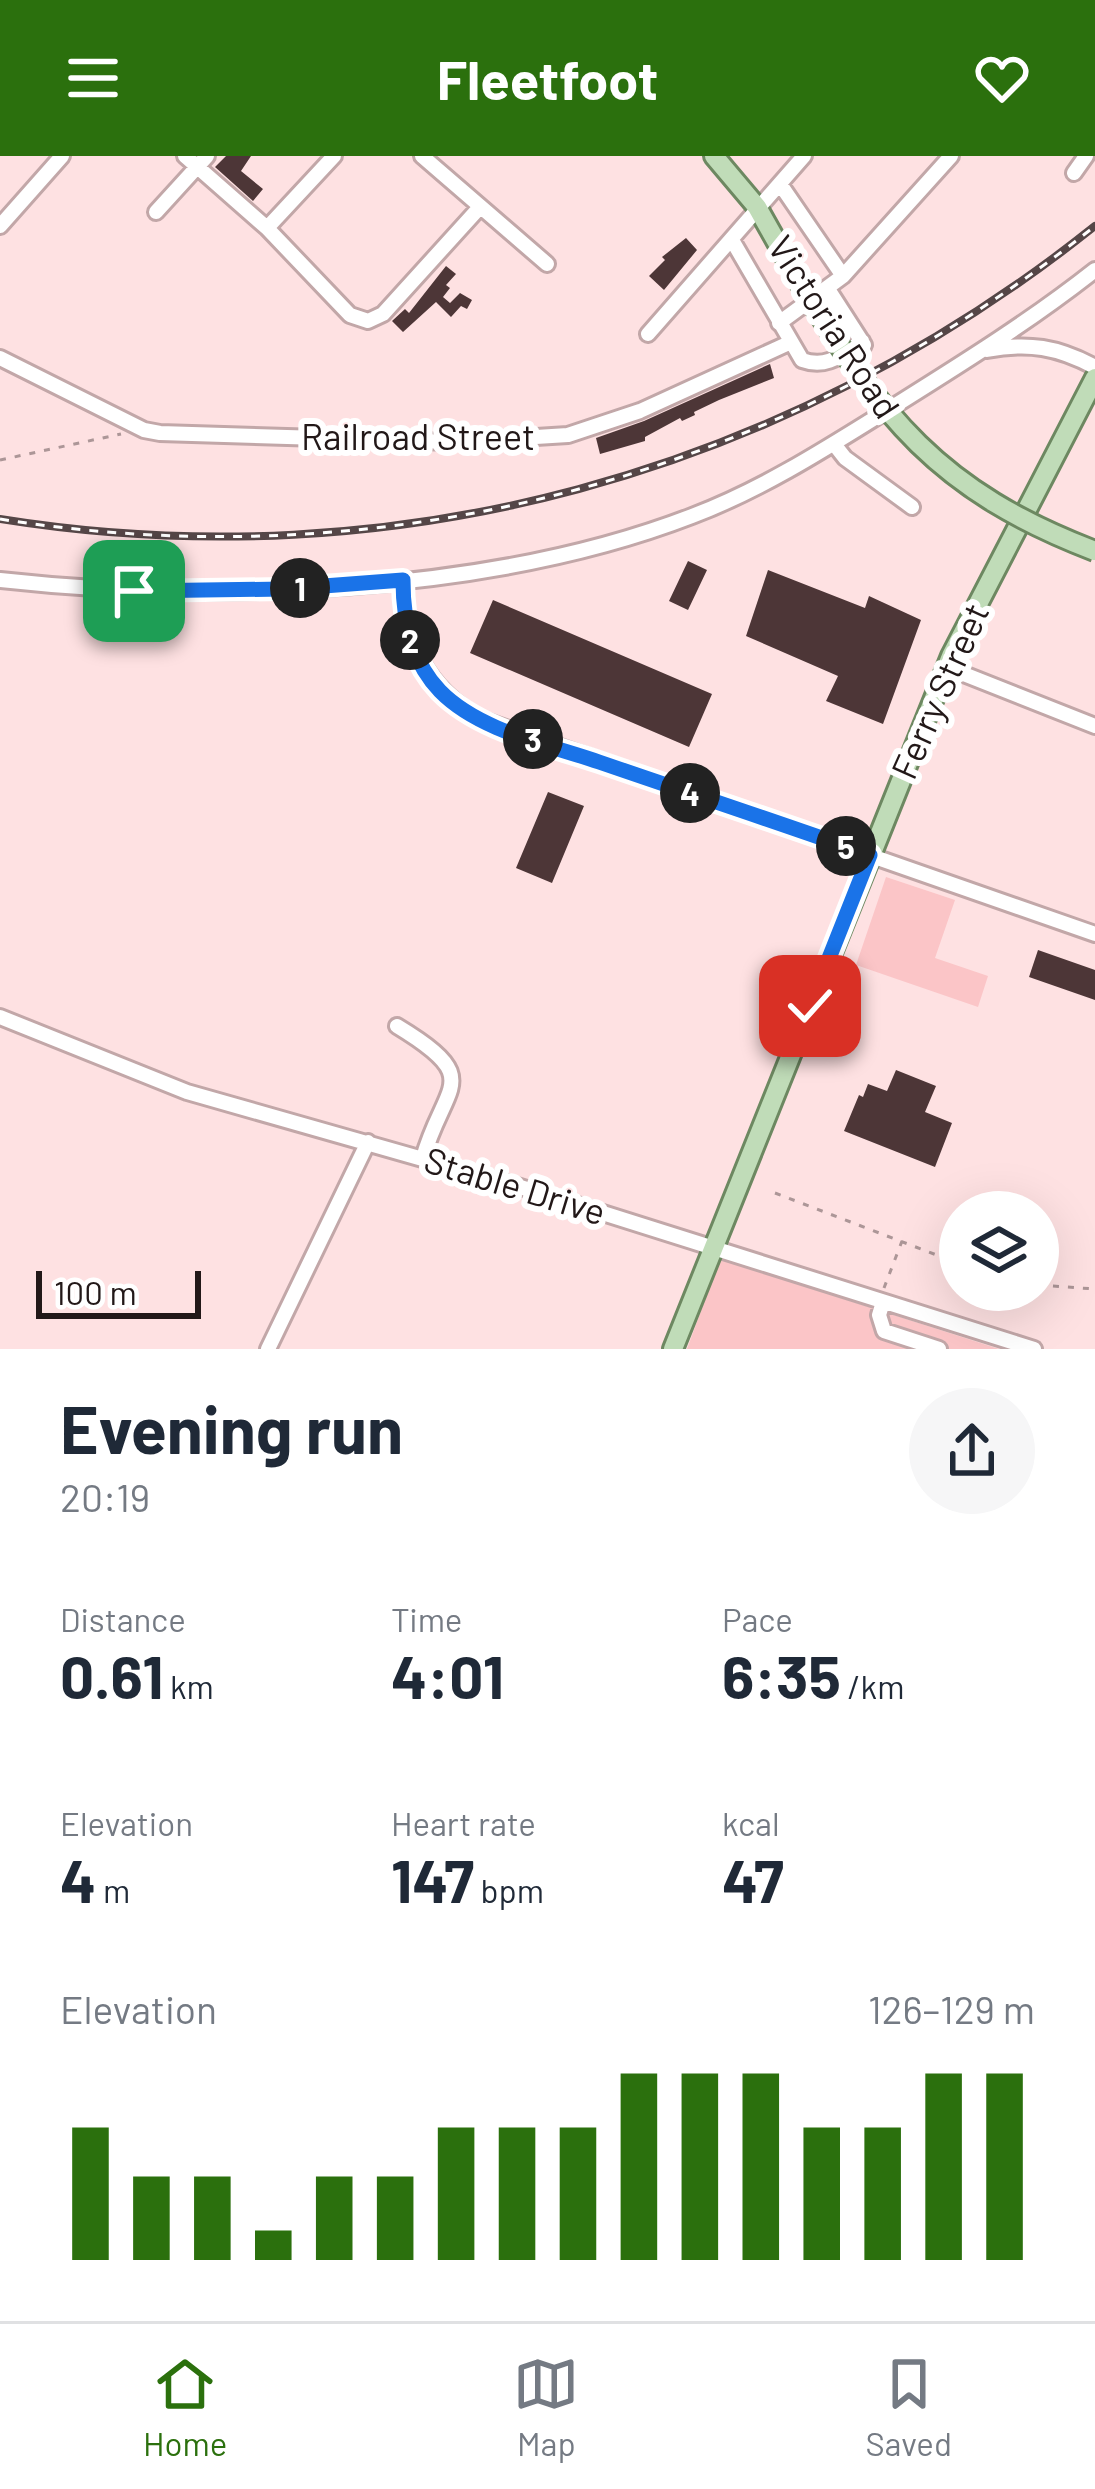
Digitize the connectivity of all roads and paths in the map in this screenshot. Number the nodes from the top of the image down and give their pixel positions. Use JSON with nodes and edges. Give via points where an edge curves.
{"nodes":[{"id":1,"x":62,"y":156,"type":"edge"},
{"id":2,"x":334,"y":156,"type":"edge"},
{"id":3,"x":422,"y":156,"type":"edge"},
{"id":4,"x":714,"y":156,"type":"edge"},
{"id":5,"x":804,"y":156,"type":"edge"},
{"id":6,"x":951,"y":156,"type":"edge"},
{"id":7,"x":1086,"y":156,"type":"edge"},
{"id":8,"x":196,"y":159,"type":"edge"},
{"id":9,"x":1074,"y":173,"type":"dead end"},
{"id":10,"x":780,"y":184,"type":"junction"},
{"id":11,"x":480,"y":207,"type":"junction"},
{"id":12,"x":757,"y":207,"type":"junction"},
{"id":13,"x":156,"y":212,"type":"dead end"},
{"id":14,"x":0,"y":226,"type":"edge"},
{"id":15,"x":267,"y":228,"type":"junction"},
{"id":16,"x":732,"y":240,"type":"junction"},
{"id":17,"x":547,"y":265,"type":"dead end"},
{"id":18,"x":1095,"y":270,"type":"edge"},
{"id":19,"x":843,"y":276,"type":"junction"},
{"id":20,"x":828,"y":289,"type":"junction"},
{"id":21,"x":779,"y":323,"type":"junction"},
{"id":22,"x":648,"y":334,"type":"dead end"},
{"id":23,"x":789,"y":343,"type":"junction"},
{"id":24,"x":982,"y":350,"type":"junction"},
{"id":25,"x":0,"y":358,"type":"edge"},
{"id":26,"x":1095,"y":367,"type":"edge"},
{"id":27,"x":1095,"y":378,"type":"edge"},
{"id":28,"x":144,"y":430,"type":"junction"},
{"id":29,"x":834,"y":444,"type":"junction"},
{"id":30,"x":0,"y":460,"type":"edge"},
{"id":31,"x":912,"y":507,"type":"dead end"},
{"id":32,"x":1095,"y":551,"type":"edge"},
{"id":33,"x":0,"y":580,"type":"edge"},
{"id":34,"x":403,"y":580,"type":"junction"},
{"id":35,"x":946,"y":667,"type":"junction"},
{"id":36,"x":1095,"y":726,"type":"edge"},
{"id":37,"x":870,"y":855,"type":"junction"},
{"id":38,"x":1095,"y":934,"type":"edge"},
{"id":39,"x":0,"y":1017,"type":"edge"},
{"id":40,"x":397,"y":1026,"type":"dead end"},
{"id":41,"x":368,"y":1142,"type":"junction"},
{"id":42,"x":423,"y":1158,"type":"junction"},
{"id":43,"x":775,"y":1193,"type":"dead end"},
{"id":44,"x":902,"y":1241,"type":"junction"},
{"id":45,"x":712,"y":1247,"type":"junction"},
{"id":46,"x":939,"y":1256,"type":"edge"},
{"id":47,"x":1059,"y":1286,"type":"edge"},
{"id":48,"x":1095,"y":1289,"type":"edge"},
{"id":49,"x":881,"y":1301,"type":"junction"},
{"id":50,"x":961,"y":1326,"type":"junction"},
{"id":51,"x":268,"y":1349,"type":"edge"},
{"id":52,"x":673,"y":1349,"type":"edge"},
{"id":53,"x":941,"y":1349,"type":"edge"},
{"id":54,"x":1034,"y":1349,"type":"edge"}],
"edges":[{"from":1,"to":14,"type":"street"},
{"from":2,"to":15,"type":"street"},
{"from":3,"to":11,"type":"street"},
{"from":4,"to":12,"type":"main road","name":"Victoria Road"},
{"from":5,"to":10,"type":"street"},
{"from":6,"to":19,"type":"street"},
{"from":7,"to":9,"type":"street"},
{"from":8,"to":13,"type":"street"},
{"from":8,"to":15,"type":"street"},
{"from":10,"to":12,"type":"street"},
{"from":10,"to":19,"type":"street"},
{"from":11,"to":15,"type":"street","via":[[368,322],[350,316]]},
{"from":11,"to":17,"type":"street"},
{"from":12,"to":16,"type":"street"},
{"from":12,"to":32,"type":"main road","name":"Victoria Road","bridge":true,"via":[[854,369],[924,452],[1008,512]]},
{"from":16,"to":21,"type":"street"},
{"from":16,"to":22,"type":"street"},
{"from":18,"to":24,"type":"street"},
{"from":19,"to":20,"type":"street"},
{"from":20,"to":21,"type":"street"},
{"from":20,"to":23,"type":"street","via":[[864,344],[816,364]]},
{"from":21,"to":23,"type":"street"},
{"from":23,"to":28,"type":"street","name":"Railroad Street","via":[[568,435],[453,442]]},
{"from":24,"to":26,"type":"street","via":[[1034,345]]},
{"from":24,"to":29,"type":"street"},
{"from":25,"to":28,"type":"street","name":"Railroad Street"},
{"from":27,"to":35,"type":"main road","name":"Ferry Street"},
{"from":28,"to":30,"type":"path"},
{"from":29,"to":31,"type":"street"},
{"from":29,"to":34,"type":"street","via":[[730,501],[655,529]]},
{"from":33,"to":34,"type":"street","via":[[188,592]]},
{"from":34,"to":37,"type":"street","via":[[409,638],[428,677],[456,705]]},
{"from":35,"to":36,"type":"street"},
{"from":35,"to":37,"type":"main road","name":"Ferry Street"},
{"from":37,"to":38,"type":"street"},
{"from":37,"to":45,"type":"main road","name":"Ferry Street"},
{"from":39,"to":41,"type":"street","name":"Stable Drive","via":[[187,1092]]},
{"from":40,"to":42,"type":"street","via":[[444,1060],[452,1078]]},
{"from":41,"to":42,"type":"street","name":"Stable Drive"},
{"from":41,"to":51,"type":"street"},
{"from":42,"to":45,"type":"street","name":"Stable Drive"},
{"from":43,"to":44,"type":"path"},
{"from":44,"to":46,"type":"path"},
{"from":44,"to":49,"type":"path"},
{"from":45,"to":49,"type":"street","name":"Stable Drive"},
{"from":45,"to":52,"type":"main road","name":"Ferry Street"},
{"from":47,"to":48,"type":"path"},
{"from":49,"to":50,"type":"street","name":"Stable Drive"},
{"from":49,"to":53,"type":"street","via":[[884,1331]]},
{"from":50,"to":53,"type":"street"},
{"from":50,"to":54,"type":"street","name":"Stable Drive"}]}
